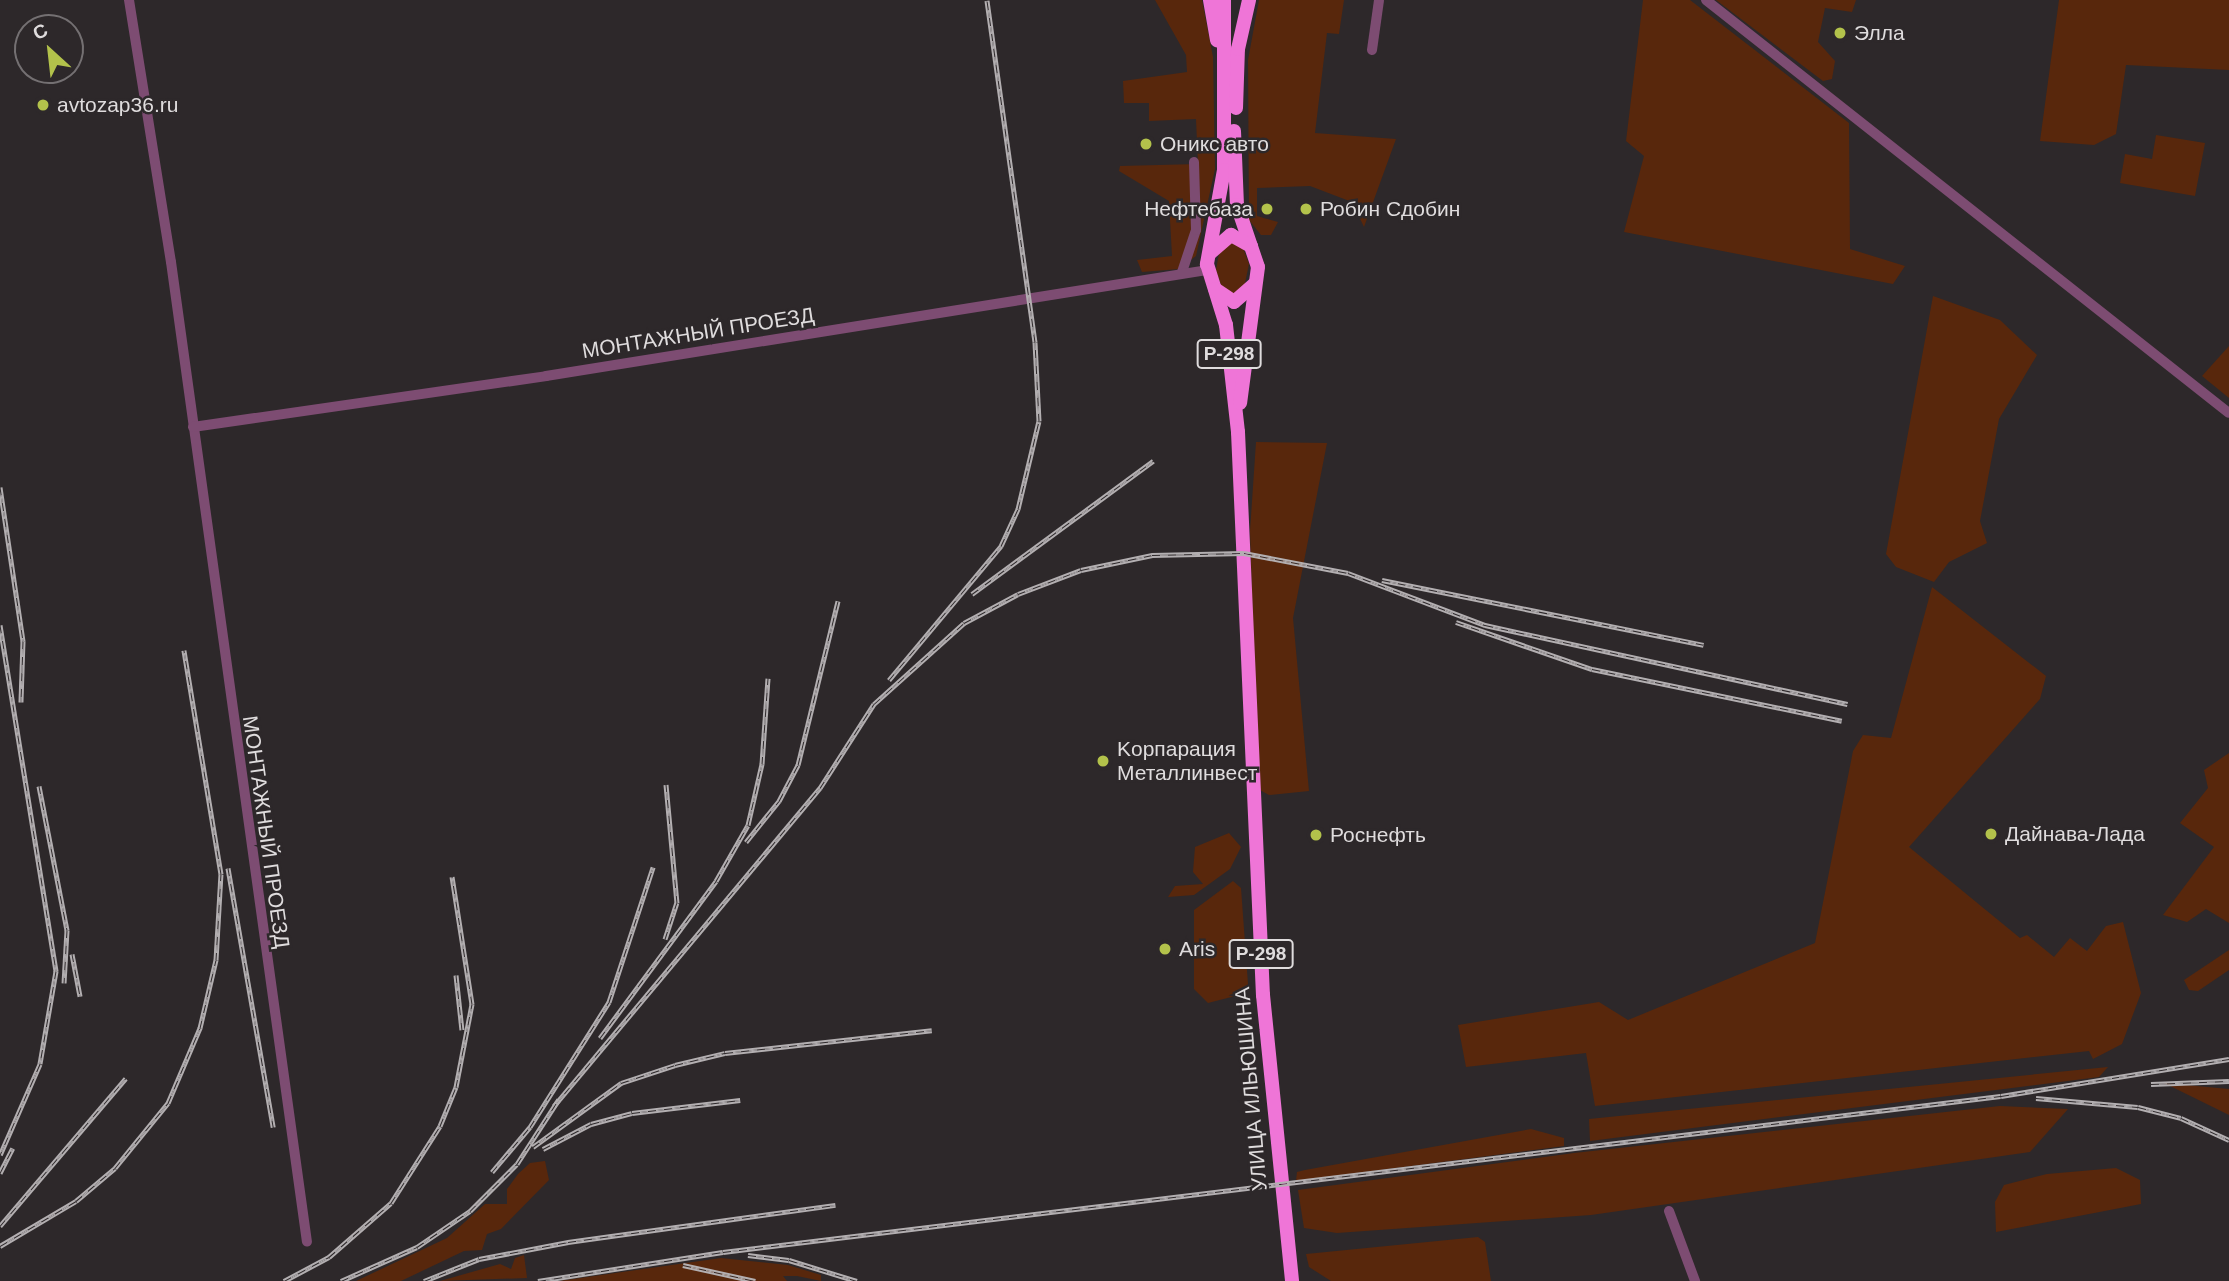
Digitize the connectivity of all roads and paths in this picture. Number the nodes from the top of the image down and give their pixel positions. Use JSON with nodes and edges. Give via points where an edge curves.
{"nodes":[{"id":1,"x":129,"y":0,"type":"edge"},
{"id":2,"x":1210,"y":0,"type":"edge"},
{"id":3,"x":1224,"y":0,"type":"edge"},
{"id":4,"x":1230,"y":0,"type":"edge"},
{"id":5,"x":1250,"y":0,"type":"edge"},
{"id":6,"x":1379,"y":0,"type":"edge"},
{"id":7,"x":1706,"y":0,"type":"edge"},
{"id":8,"x":1372,"y":50,"type":"dead end"},
{"id":9,"x":1230,"y":148,"type":"junction"},
{"id":10,"x":1194,"y":162,"type":"dead end"},
{"id":11,"x":1230,"y":167,"type":"junction"},
{"id":12,"x":1252,"y":247,"type":"junction"},
{"id":13,"x":1208,"y":270,"type":"junction"},
{"id":14,"x":1182,"y":272,"type":"junction"},
{"id":15,"x":1257,"y":279,"type":"junction"},
{"id":16,"x":2229,"y":413,"type":"edge"},
{"id":17,"x":193,"y":427,"type":"junction"},
{"id":18,"x":1238,"y":432,"type":"junction"},
{"id":19,"x":1669,"y":1211,"type":"dead end"},
{"id":20,"x":307,"y":1242,"type":"dead end"},
{"id":21,"x":1292,"y":1281,"type":"edge"},
{"id":22,"x":1695,"y":1281,"type":"edge"}],
"edges":[{"from":1,"to":17,"type":"street","name":"МОНТАЖНЫЙ ПРОЕЗД"},
{"from":2,"to":9,"type":"highway"},
{"from":3,"to":9,"type":"highway","number":"Р-298"},
{"from":4,"to":9,"type":"highway","number":"Р-298"},
{"from":5,"to":9,"type":"highway","number":"Р-298","via":[[1238,49]]},
{"from":6,"to":8,"type":"street"},
{"from":7,"to":16,"type":"street"},
{"from":9,"to":11,"type":"highway","number":"Р-298"},
{"from":10,"to":14,"type":"street","via":[[1196,230]]},
{"from":11,"to":12,"type":"highway","number":"Р-298","via":[[1239,213]]},
{"from":11,"to":13,"type":"highway","number":"Р-298"},
{"from":12,"to":13,"type":"highway","via":[[1238,236],[1228,235]]},
{"from":12,"to":15,"type":"highway","number":"Р-298"},
{"from":13,"to":14,"type":"street","name":"МОНТАЖНЫЙ ПРОЕЗД"},
{"from":13,"to":15,"type":"highway","via":[[1220,296],[1234,302],[1248,295]]},
{"from":13,"to":18,"type":"highway","number":"Р-298","via":[[1226,325]]},
{"from":14,"to":17,"type":"street","name":"МОНТАЖНЫЙ ПРОЕЗД","via":[[546,376]]},
{"from":15,"to":18,"type":"highway","number":"Р-298"},
{"from":17,"to":20,"type":"street","name":"МОНТАЖНЫЙ ПРОЕЗД"},
{"from":18,"to":21,"type":"highway","name":"УЛИЦА ИЛЬЮШИНА","number":"Р-298","via":[[1263,995]]},
{"from":19,"to":22,"type":"street"}]}
